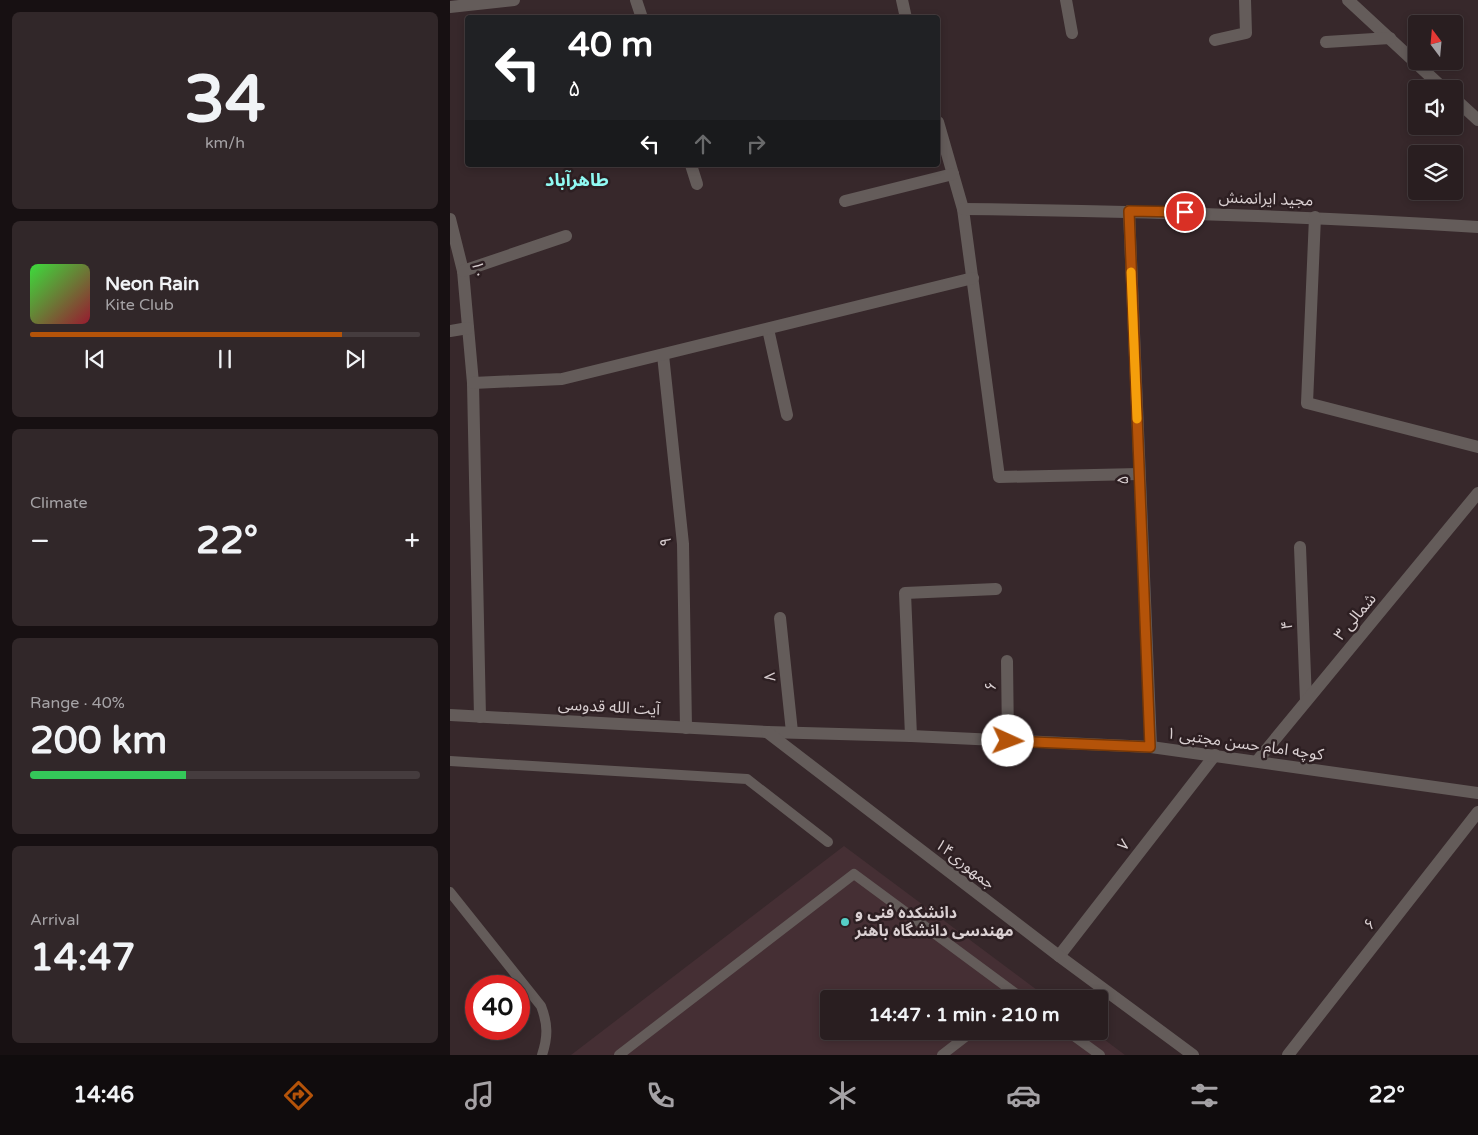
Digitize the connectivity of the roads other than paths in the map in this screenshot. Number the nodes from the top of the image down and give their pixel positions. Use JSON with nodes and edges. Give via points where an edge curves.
{"nodes":[{"id":1,"x":514,"y":0,"type":"edge"},
{"id":2,"x":636,"y":0,"type":"edge"},
{"id":3,"x":902,"y":0,"type":"edge"},
{"id":4,"x":1066,"y":0,"type":"edge"},
{"id":5,"x":1245,"y":0,"type":"edge"},
{"id":6,"x":1348,"y":0,"type":"edge"},
{"id":7,"x":450,"y":7,"type":"edge"},
{"id":8,"x":641,"y":15,"type":"edge"},
{"id":9,"x":905,"y":15,"type":"edge"},
{"id":10,"x":1072,"y":33,"type":"dead end"},
{"id":11,"x":1390,"y":38,"type":"junction"},
{"id":12,"x":1215,"y":40,"type":"dead end"},
{"id":13,"x":1326,"y":42,"type":"dead end"},
{"id":14,"x":1434,"y":80,"type":"edge"},
{"id":15,"x":1463,"y":106,"type":"edge"},
{"id":16,"x":1478,"y":120,"type":"edge"},
{"id":17,"x":940,"y":129,"type":"edge"},
{"id":18,"x":692,"y":167,"type":"edge"},
{"id":19,"x":953,"y":174,"type":"junction"},
{"id":20,"x":697,"y":184,"type":"dead end"},
{"id":21,"x":845,"y":201,"type":"dead end"},
{"id":22,"x":963,"y":209,"type":"junction"},
{"id":23,"x":1129,"y":211,"type":"junction"},
{"id":24,"x":1315,"y":217,"type":"junction"},
{"id":25,"x":450,"y":219,"type":"edge"},
{"id":26,"x":1478,"y":227,"type":"edge"},
{"id":27,"x":566,"y":236,"type":"dead end"},
{"id":28,"x":463,"y":271,"type":"junction"},
{"id":29,"x":973,"y":278,"type":"junction"},
{"id":30,"x":468,"y":328,"type":"junction"},
{"id":31,"x":768,"y":329,"type":"junction"},
{"id":32,"x":450,"y":331,"type":"edge"},
{"id":33,"x":663,"y":355,"type":"junction"},
{"id":34,"x":473,"y":383,"type":"junction"},
{"id":35,"x":787,"y":415,"type":"dead end"},
{"id":36,"x":1478,"y":447,"type":"edge"},
{"id":37,"x":1139,"y":474,"type":"junction"},
{"id":38,"x":1478,"y":493,"type":"edge"},
{"id":39,"x":1300,"y":547,"type":"dead end"},
{"id":40,"x":996,"y":589,"type":"dead end"},
{"id":41,"x":780,"y":618,"type":"dead end"},
{"id":42,"x":1007,"y":661,"type":"dead end"},
{"id":43,"x":1306,"y":701,"type":"junction"},
{"id":44,"x":450,"y":715,"type":"edge"},
{"id":45,"x":480,"y":717,"type":"junction"},
{"id":46,"x":686,"y":728,"type":"junction"},
{"id":47,"x":767,"y":732,"type":"junction"},
{"id":48,"x":792,"y":732,"type":"junction"},
{"id":49,"x":911,"y":736,"type":"junction"},
{"id":50,"x":1008,"y":741,"type":"junction"},
{"id":51,"x":1150,"y":747,"type":"junction"},
{"id":52,"x":1215,"y":755,"type":"junction"},
{"id":53,"x":450,"y":761,"type":"edge"},
{"id":54,"x":1257,"y":761,"type":"junction"},
{"id":55,"x":1478,"y":793,"type":"edge"},
{"id":56,"x":1478,"y":812,"type":"edge"},
{"id":57,"x":828,"y":842,"type":"dead end"},
{"id":58,"x":450,"y":892,"type":"edge"},
{"id":59,"x":1059,"y":956,"type":"junction"},
{"id":60,"x":1008,"y":990,"type":"edge"},
{"id":61,"x":961,"y":1040,"type":"edge"},
{"id":62,"x":1079,"y":1040,"type":"edge"},
{"id":63,"x":542,"y":1055,"type":"edge"},
{"id":64,"x":619,"y":1055,"type":"edge"},
{"id":65,"x":942,"y":1055,"type":"edge"},
{"id":66,"x":1100,"y":1055,"type":"edge"},
{"id":67,"x":1193,"y":1055,"type":"edge"},
{"id":68,"x":1288,"y":1055,"type":"edge"}],
"edges":[{"from":1,"to":7,"type":"street"},
{"from":2,"to":8,"type":"street"},
{"from":3,"to":9,"type":"street"},
{"from":4,"to":10,"type":"street"},
{"from":5,"to":12,"type":"street","via":[[1246,33]]},
{"from":6,"to":11,"type":"street"},
{"from":11,"to":13,"type":"street"},
{"from":11,"to":14,"type":"street"},
{"from":15,"to":16,"type":"street"},
{"from":17,"to":19,"type":"street"},
{"from":18,"to":20,"type":"street"},
{"from":19,"to":21,"type":"street"},
{"from":19,"to":22,"type":"street"},
{"from":22,"to":23,"type":"street","name":"مجید ایرانمنش"},
{"from":22,"to":29,"type":"street"},
{"from":23,"to":24,"type":"street","name":"مجید ایرانمنش"},
{"from":23,"to":37,"type":"street","name":"۵"},
{"from":24,"to":26,"type":"street","name":"مجید ایرانمنش"},
{"from":24,"to":36,"type":"street","via":[[1307,403]]},
{"from":25,"to":28,"type":"street","name":"۱۰"},
{"from":27,"to":28,"type":"street"},
{"from":28,"to":30,"type":"street","name":"۱۰"},
{"from":29,"to":31,"type":"street"},
{"from":29,"to":37,"type":"street","via":[[999,477]]},
{"from":30,"to":32,"type":"street"},
{"from":30,"to":34,"type":"street","name":"۱۰"},
{"from":31,"to":33,"type":"street"},
{"from":31,"to":35,"type":"street"},
{"from":33,"to":34,"type":"street","via":[[562,379]]},
{"from":33,"to":46,"type":"street","name":"۹","via":[[683,544]]},
{"from":34,"to":45,"type":"street","name":"۱۰"},
{"from":37,"to":51,"type":"street","name":"۵"},
{"from":38,"to":43,"type":"street","name":"۳ شمالی"},
{"from":39,"to":43,"type":"street","name":"۴"},
{"from":40,"to":49,"type":"street","via":[[905,593]]},
{"from":41,"to":48,"type":"street","name":"۸"},
{"from":42,"to":50,"type":"street","name":"۶"},
{"from":43,"to":54,"type":"street","name":"۳ شمالی"},
{"from":44,"to":45,"type":"street","name":"آیت الله قدوسی"},
{"from":45,"to":46,"type":"street","name":"آیت الله قدوسی"},
{"from":46,"to":47,"type":"street","name":"آیت الله قدوسی"},
{"from":47,"to":48,"type":"street","name":"کوچه امام حسن مجتبی ۱"},
{"from":47,"to":59,"type":"street","name":"جمهوری۱۴"},
{"from":48,"to":49,"type":"street","name":"کوچه امام حسن مجتبی ۱"},
{"from":49,"to":50,"type":"street","name":"کوچه امام حسن مجتبی ۱"},
{"from":50,"to":51,"type":"street","name":"کوچه امام حسن مجتبی ۱"},
{"from":51,"to":52,"type":"street","name":"کوچه امام حسن مجتبی ۱"},
{"from":52,"to":54,"type":"street","name":"کوچه امام حسن مجتبی ۱"},
{"from":52,"to":59,"type":"street","name":"۷"},
{"from":53,"to":57,"type":"lane","via":[[748,779]]},
{"from":54,"to":55,"type":"street","name":"کوچه امام حسن مجتبی ۱"},
{"from":56,"to":68,"type":"street","name":"۶"},
{"from":58,"to":63,"type":"lane","via":[[541,1006],[547,1023],[547,1040]]},
{"from":59,"to":67,"type":"street","name":"جمهوری۱۴"},
{"from":60,"to":64,"type":"lane","via":[[854,874]]},
{"from":61,"to":65,"type":"lane"},
{"from":62,"to":66,"type":"lane"}]}
